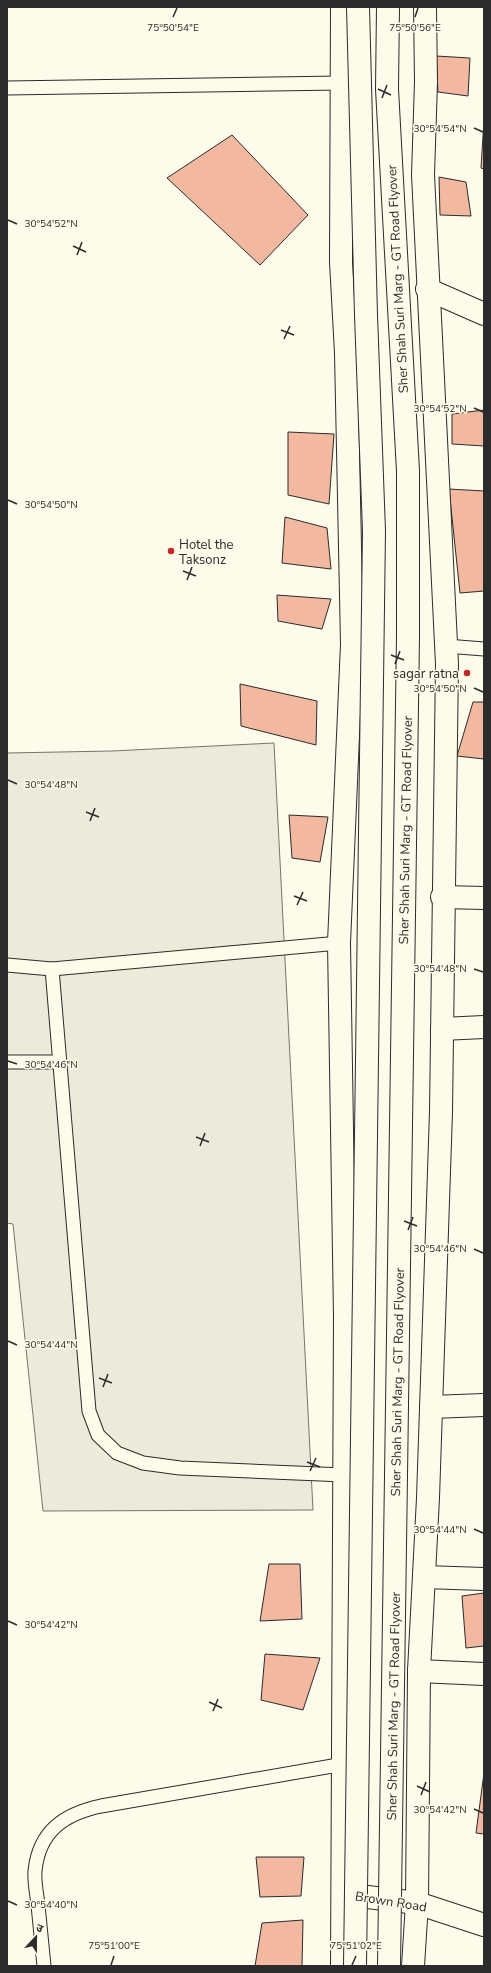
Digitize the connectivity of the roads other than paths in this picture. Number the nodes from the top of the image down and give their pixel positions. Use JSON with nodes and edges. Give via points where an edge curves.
{"nodes":[{"id":1,"x":342,"y":7,"type":"edge"},
{"id":2,"x":358,"y":7,"type":"edge"},
{"id":3,"x":388,"y":7,"type":"edge"},
{"id":4,"x":425,"y":7,"type":"edge"},
{"id":5,"x":341,"y":83,"type":"junction"},
{"id":6,"x":7,"y":88,"type":"edge"},
{"id":7,"x":427,"y":289,"type":"junction"},
{"id":8,"x":484,"y":314,"type":"edge"},
{"id":9,"x":446,"y":646,"type":"junction"},
{"id":10,"x":484,"y":649,"type":"edge"},
{"id":11,"x":442,"y":897,"type":"junction"},
{"id":12,"x":484,"y":898,"type":"edge"},
{"id":13,"x":339,"y":944,"type":"junction"},
{"id":14,"x":7,"y":965,"type":"edge"},
{"id":15,"x":52,"y":969,"type":"junction"},
{"id":16,"x":484,"y":1027,"type":"edge"},
{"id":17,"x":442,"y":1028,"type":"junction"},
{"id":18,"x":7,"y":1062,"type":"edge"},
{"id":19,"x":59,"y":1062,"type":"junction"},
{"id":20,"x":484,"y":1405,"type":"edge"},
{"id":21,"x":431,"y":1407,"type":"junction"},
{"id":22,"x":344,"y":1475,"type":"junction"},
{"id":23,"x":424,"y":1577,"type":"junction"},
{"id":24,"x":484,"y":1578,"type":"edge"},
{"id":25,"x":420,"y":1671,"type":"junction"},
{"id":26,"x":484,"y":1674,"type":"edge"},
{"id":27,"x":344,"y":1764,"type":"junction"},
{"id":28,"x":343,"y":1894,"type":"junction"},
{"id":29,"x":417,"y":1903,"type":"junction"},
{"id":30,"x":484,"y":1925,"type":"edge"},
{"id":31,"x":44,"y":1966,"type":"edge"},
{"id":32,"x":342,"y":1966,"type":"edge"},
{"id":33,"x":355,"y":1966,"type":"edge"},
{"id":34,"x":389,"y":1966,"type":"edge"},
{"id":35,"x":413,"y":1966,"type":"edge"}],
"edges":[{"from":1,"to":5,"type":"street"},
{"from":2,"to":33,"type":"street","bridge":true,"via":[[374,531]]},
{"from":3,"to":34,"type":"street","name":"Sher Shah Suri Marg - GT Road Flyover","bridge":true,"via":[[386,89],[408,471]]},
{"from":4,"to":7,"type":"street","via":[[423,175]]},
{"from":5,"to":6,"type":"lane"},
{"from":5,"to":13,"type":"street","via":[[341,262],[346,353],[352,644]]},
{"from":7,"to":8,"type":"street"},
{"from":7,"to":9,"type":"street"},
{"from":9,"to":10,"type":"lane"},
{"from":9,"to":11,"type":"street"},
{"from":11,"to":12,"type":"street"},
{"from":11,"to":17,"type":"street"},
{"from":13,"to":15,"type":"lane"},
{"from":13,"to":22,"type":"street","via":[[345,1316]]},
{"from":14,"to":15,"type":"lane"},
{"from":15,"to":19,"type":"lane"},
{"from":16,"to":17,"type":"street"},
{"from":17,"to":21,"type":"street"},
{"from":18,"to":19,"type":"lane"},
{"from":19,"to":22,"type":"lane","via":[[89,1411],[98,1435],[117,1453],[143,1462],[180,1468]]},
{"from":20,"to":21,"type":"street"},
{"from":21,"to":23,"type":"street"},
{"from":22,"to":27,"type":"street"},
{"from":23,"to":24,"type":"street"},
{"from":23,"to":25,"type":"street"},
{"from":25,"to":26,"type":"street"},
{"from":25,"to":29,"type":"street"},
{"from":27,"to":28,"type":"street"},
{"from":27,"to":31,"type":"lane","via":[[101,1806],[72,1815],[59,1823],[49,1832],[40,1848],[35,1872]]},
{"from":28,"to":29,"type":"street","name":"Brown Road"},
{"from":28,"to":32,"type":"street"},
{"from":29,"to":30,"type":"street","name":"Brown Road"},
{"from":29,"to":35,"type":"street"}]}
